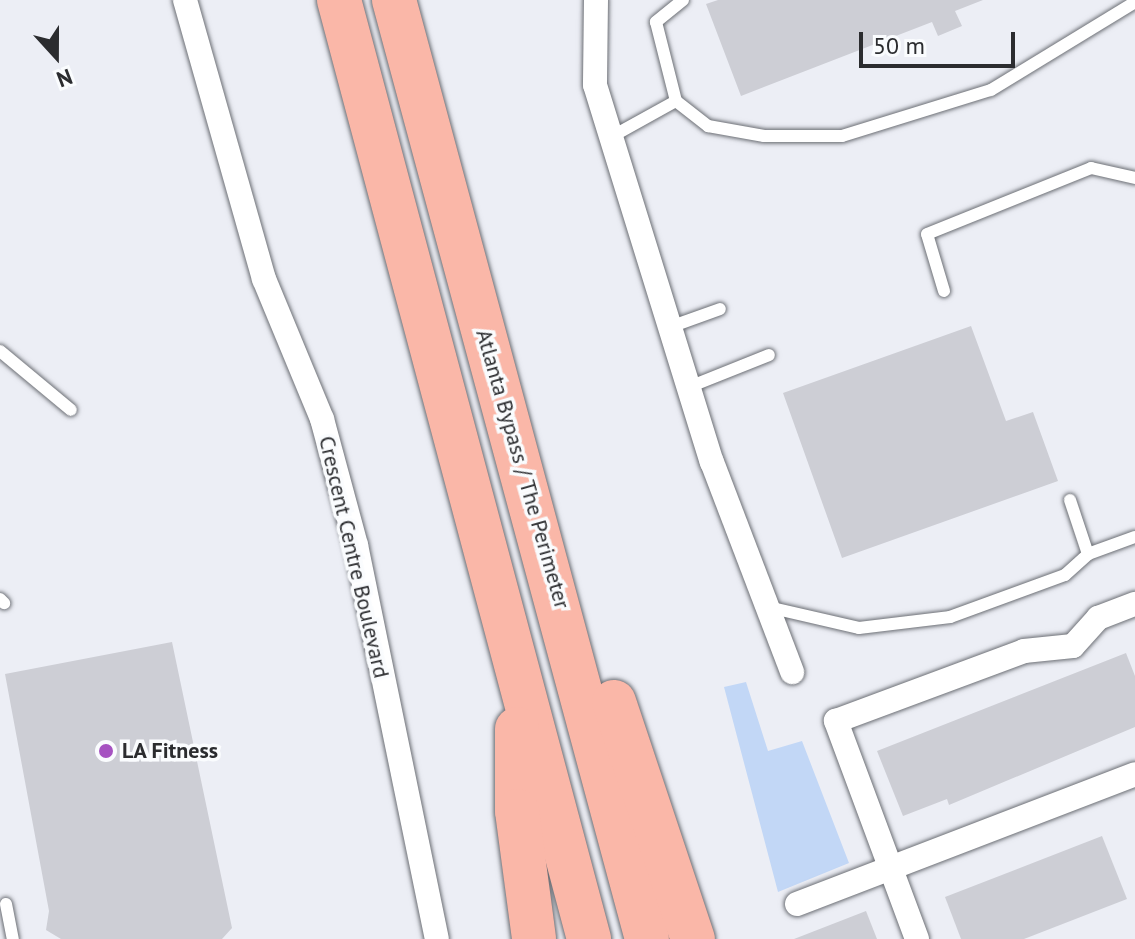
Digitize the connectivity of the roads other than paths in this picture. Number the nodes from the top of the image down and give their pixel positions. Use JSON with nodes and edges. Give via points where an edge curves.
{"nodes":[{"id":1,"x":185,"y":0,"type":"edge"},
{"id":2,"x":339,"y":0,"type":"edge"},
{"id":3,"x":394,"y":0,"type":"edge"},
{"id":4,"x":596,"y":0,"type":"edge"},
{"id":5,"x":683,"y":0,"type":"edge"},
{"id":6,"x":1135,"y":2,"type":"edge"},
{"id":7,"x":676,"y":101,"type":"junction"},
{"id":8,"x":611,"y":137,"type":"junction"},
{"id":9,"x":1135,"y":178,"type":"edge"},
{"id":10,"x":944,"y":291,"type":"dead end"},
{"id":11,"x":720,"y":309,"type":"dead end"},
{"id":12,"x":670,"y":327,"type":"junction"},
{"id":13,"x":0,"y":351,"type":"edge"},
{"id":14,"x":769,"y":355,"type":"dead end"},
{"id":15,"x":689,"y":387,"type":"junction"},
{"id":16,"x":71,"y":410,"type":"dead end"},
{"id":17,"x":534,"y":499,"type":"junction"},
{"id":18,"x":1070,"y":500,"type":"dead end"},
{"id":19,"x":1135,"y":537,"type":"edge"},
{"id":20,"x":1088,"y":554,"type":"junction"},
{"id":21,"x":1135,"y":604,"type":"edge"},
{"id":22,"x":768,"y":607,"type":"junction"},
{"id":23,"x":517,"y":667,"type":"junction"},
{"id":24,"x":792,"y":672,"type":"dead end"},
{"id":25,"x":1135,"y":774,"type":"edge"},
{"id":26,"x":890,"y":866,"type":"junction"},
{"id":27,"x":6,"y":904,"type":"dead end"},
{"id":28,"x":797,"y":904,"type":"dead end"},
{"id":29,"x":13,"y":939,"type":"edge"},
{"id":30,"x":437,"y":939,"type":"edge"},
{"id":31,"x":534,"y":939,"type":"edge"},
{"id":32,"x":589,"y":939,"type":"edge"},
{"id":33,"x":647,"y":939,"type":"edge"},
{"id":34,"x":693,"y":939,"type":"edge"},
{"id":35,"x":917,"y":939,"type":"edge"}],
"edges":[{"from":1,"to":30,"type":"street","name":"Crescent Centre Boulevard","via":[[264,279],[322,419],[356,545]]},
{"from":2,"to":23,"type":"highway"},
{"from":3,"to":17,"type":"highway","name":"Atlanta Bypass / The Perimeter"},
{"from":4,"to":8,"type":"street","via":[[592,59]]},
{"from":5,"to":7,"type":"lane","via":[[656,22]]},
{"from":6,"to":7,"type":"lane","via":[[991,90],[842,136],[764,136],[708,126]]},
{"from":7,"to":8,"type":"lane"},
{"from":8,"to":12,"type":"street"},
{"from":9,"to":10,"type":"lane","via":[[1091,168],[927,234]]},
{"from":11,"to":12,"type":"lane"},
{"from":12,"to":15,"type":"street"},
{"from":13,"to":16,"type":"lane"},
{"from":14,"to":15,"type":"lane"},
{"from":15,"to":22,"type":"street"},
{"from":17,"to":33,"type":"highway","name":"Atlanta Bypass / The Perimeter"},
{"from":17,"to":34,"type":"highway","via":[[598,654]]},
{"from":18,"to":20,"type":"lane"},
{"from":19,"to":20,"type":"lane"},
{"from":20,"to":22,"type":"lane","via":[[1065,575],[950,617],[859,628]]},
{"from":21,"to":26,"type":"street","via":[[1098,618],[1073,646],[1024,651],[836,721]]},
{"from":22,"to":24,"type":"street"},
{"from":23,"to":31,"type":"highway","via":[[517,811]]},
{"from":23,"to":32,"type":"highway"},
{"from":25,"to":26,"type":"street"},
{"from":26,"to":28,"type":"street"},
{"from":26,"to":35,"type":"street"},
{"from":27,"to":29,"type":"lane"}]}
